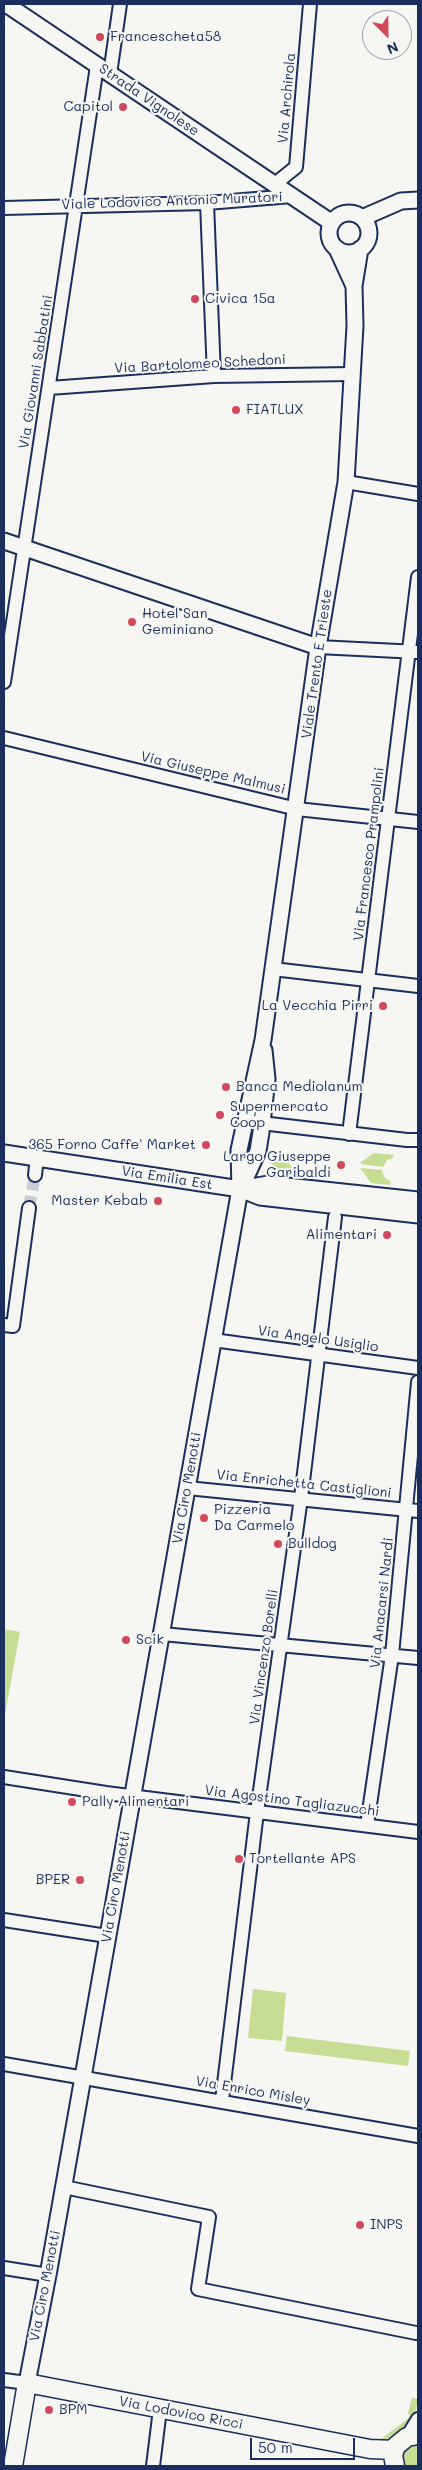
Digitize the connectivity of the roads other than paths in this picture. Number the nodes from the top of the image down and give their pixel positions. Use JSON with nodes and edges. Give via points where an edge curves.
{"nodes":[{"id":1,"x":6,"y":4,"type":"edge"},
{"id":2,"x":120,"y":4,"type":"edge"},
{"id":3,"x":310,"y":4,"type":"edge"},
{"id":4,"x":103,"y":70,"type":"junction"},
{"id":5,"x":274,"y":184,"type":"junction"},
{"id":6,"x":292,"y":196,"type":"junction"},
{"id":7,"x":418,"y":200,"type":"edge"},
{"id":8,"x":207,"y":203,"type":"junction"},
{"id":9,"x":77,"y":206,"type":"junction"},
{"id":10,"x":4,"y":208,"type":"edge"},
{"id":11,"x":362,"y":218,"type":"junction"},
{"id":12,"x":332,"y":223,"type":"junction"},
{"id":13,"x":338,"y":249,"type":"junction"},
{"id":14,"x":360,"y":249,"type":"junction"},
{"id":15,"x":354,"y":286,"type":"junction"},
{"id":16,"x":352,"y":374,"type":"junction"},
{"id":17,"x":214,"y":376,"type":"junction"},
{"id":18,"x":49,"y":388,"type":"junction"},
{"id":19,"x":346,"y":482,"type":"junction"},
{"id":20,"x":418,"y":494,"type":"edge"},
{"id":21,"x":4,"y":541,"type":"edge"},
{"id":22,"x":24,"y":548,"type":"junction"},
{"id":23,"x":418,"y":577,"type":"edge"},
{"id":24,"x":318,"y":647,"type":"junction"},
{"id":25,"x":414,"y":652,"type":"edge"},
{"id":26,"x":4,"y":682,"type":"edge"},
{"id":27,"x":4,"y":738,"type":"edge"},
{"id":28,"x":297,"y":809,"type":"junction"},
{"id":29,"x":388,"y":819,"type":"junction"},
{"id":30,"x":418,"y":822,"type":"edge"},
{"id":31,"x":272,"y":969,"type":"junction"},
{"id":32,"x":368,"y":980,"type":"junction"},
{"id":33,"x":418,"y":986,"type":"edge"},
{"id":34,"x":263,"y":1040,"type":"junction"},
{"id":35,"x":244,"y":1121,"type":"junction"},
{"id":36,"x":262,"y":1123,"type":"junction"},
{"id":37,"x":349,"y":1134,"type":"junction"},
{"id":38,"x":418,"y":1140,"type":"edge"},
{"id":39,"x":4,"y":1152,"type":"edge"},
{"id":40,"x":37,"y":1158,"type":"junction"},
{"id":41,"x":35,"y":1175,"type":"tunnel mouth"},
{"id":42,"x":240,"y":1189,"type":"junction"},
{"id":43,"x":418,"y":1200,"type":"edge"},
{"id":44,"x":29,"y":1208,"type":"tunnel mouth"},
{"id":45,"x":418,"y":1215,"type":"edge"},
{"id":46,"x":335,"y":1217,"type":"dead end"},
{"id":47,"x":4,"y":1325,"type":"edge"},
{"id":48,"x":213,"y":1340,"type":"junction"},
{"id":49,"x":318,"y":1353,"type":"junction"},
{"id":50,"x":418,"y":1368,"type":"edge"},
{"id":51,"x":418,"y":1382,"type":"edge"},
{"id":52,"x":187,"y":1488,"type":"junction"},
{"id":53,"x":301,"y":1498,"type":"junction"},
{"id":54,"x":412,"y":1510,"type":"edge"},
{"id":55,"x":162,"y":1634,"type":"junction"},
{"id":56,"x":282,"y":1646,"type":"junction"},
{"id":57,"x":392,"y":1655,"type":"junction"},
{"id":58,"x":418,"y":1658,"type":"edge"},
{"id":59,"x":4,"y":1777,"type":"edge"},
{"id":60,"x":133,"y":1796,"type":"junction"},
{"id":61,"x":257,"y":1812,"type":"junction"},
{"id":62,"x":368,"y":1825,"type":"junction"},
{"id":63,"x":418,"y":1832,"type":"edge"},
{"id":64,"x":4,"y":1920,"type":"edge"},
{"id":65,"x":107,"y":1936,"type":"junction"},
{"id":66,"x":4,"y":2064,"type":"edge"},
{"id":67,"x":83,"y":2079,"type":"junction"},
{"id":68,"x":222,"y":2100,"type":"junction"},
{"id":69,"x":418,"y":2136,"type":"edge"},
{"id":70,"x":64,"y":2186,"type":"junction"},
{"id":71,"x":4,"y":2268,"type":"edge"},
{"id":72,"x":48,"y":2275,"type":"junction"},
{"id":73,"x":416,"y":2333,"type":"dead end"},
{"id":74,"x":4,"y":2380,"type":"edge"},
{"id":75,"x":27,"y":2383,"type":"junction"},
{"id":76,"x":160,"y":2409,"type":"junction"},
{"id":77,"x":418,"y":2419,"type":"edge"},
{"id":78,"x":413,"y":2436,"type":"edge"},
{"id":79,"x":395,"y":2458,"type":"edge"},
{"id":80,"x":13,"y":2466,"type":"edge"},
{"id":81,"x":153,"y":2466,"type":"edge"}],
"edges":[{"from":1,"to":4,"type":"street","name":"Strada Vignolese"},
{"from":2,"to":4,"type":"street","name":"Via Giovanni Sabbatini"},
{"from":3,"to":5,"type":"street","name":"Via Archirola","via":[[296,166]]},
{"from":4,"to":5,"type":"street","name":"Strada Vignolese"},
{"from":4,"to":9,"type":"street","name":"Via Giovanni Sabbatini"},
{"from":5,"to":6,"type":"street","name":"Strada Vignolese"},
{"from":6,"to":8,"type":"street","name":"Viale Lodovico Antonio Muratori"},
{"from":6,"to":12,"type":"street","name":"Viale Lodovico Antonio Muratori"},
{"from":7,"to":11,"type":"street","via":[[401,201]]},
{"from":8,"to":9,"type":"street","name":"Viale Lodovico Antonio Muratori"},
{"from":8,"to":17,"type":"street"},
{"from":9,"to":10,"type":"street","name":"Viale Lodovico Antonio Muratori"},
{"from":9,"to":18,"type":"street","name":"Via Giovanni Sabbatini"},
{"from":11,"to":12,"type":"street","via":[[346,213]]},
{"from":11,"to":14,"type":"street","via":[[369,234]]},
{"from":12,"to":13,"type":"street","via":[[330,234]]},
{"from":13,"to":14,"type":"street","via":[[349,253]]},
{"from":13,"to":15,"type":"street","name":"Viale Trento E Trieste"},
{"from":14,"to":15,"type":"street","name":"Viale Trento E Trieste"},
{"from":15,"to":16,"type":"street","name":"Viale Trento E Trieste"},
{"from":16,"to":17,"type":"street","name":"Via Bartolomeo Schedoni"},
{"from":16,"to":19,"type":"street","name":"Viale Trento E Trieste"},
{"from":17,"to":18,"type":"street","name":"Via Bartolomeo Schedoni"},
{"from":18,"to":22,"type":"street","name":"Via Giovanni Sabbatini"},
{"from":19,"to":20,"type":"street"},
{"from":19,"to":24,"type":"street","name":"Viale Trento E Trieste"},
{"from":21,"to":22,"type":"street"},
{"from":22,"to":24,"type":"street"},
{"from":22,"to":26,"type":"street","name":"Via Giovanni Sabbatini"},
{"from":23,"to":25,"type":"street","name":"Via Francesco Prampolini"},
{"from":24,"to":25,"type":"street"},
{"from":24,"to":28,"type":"street","name":"Viale Trento E Trieste"},
{"from":25,"to":29,"type":"street","name":"Via Francesco Prampolini"},
{"from":27,"to":28,"type":"street","name":"Via Giuseppe Malmusi"},
{"from":28,"to":29,"type":"street","name":"Via Giuseppe Malmusi"},
{"from":28,"to":31,"type":"street","name":"Viale Trento E Trieste"},
{"from":29,"to":30,"type":"street","name":"Via Giuseppe Malmusi"},
{"from":29,"to":32,"type":"street","name":"Via Francesco Prampolini"},
{"from":31,"to":32,"type":"street"},
{"from":31,"to":34,"type":"street","name":"Viale Trento E Trieste"},
{"from":32,"to":33,"type":"street"},
{"from":32,"to":37,"type":"street","name":"Via Francesco Prampolini"},
{"from":34,"to":35,"type":"street","name":"Viale Trento E Trieste"},
{"from":34,"to":36,"type":"street","name":"Viale Trento E Trieste","via":[[268,1078]]},
{"from":35,"to":36,"type":"street"},
{"from":35,"to":42,"type":"street","name":"Viale Trento E Trieste","via":[[239,1150]]},
{"from":36,"to":37,"type":"street"},
{"from":36,"to":42,"type":"street","name":"Viale Trento E Trieste","via":[[258,1151]]},
{"from":37,"to":38,"type":"street"},
{"from":39,"to":40,"type":"street","name":"Via Emilia Est"},
{"from":40,"to":41,"type":"street"},
{"from":40,"to":42,"type":"street","name":"Via Emilia Est"},
{"from":42,"to":43,"type":"street","via":[[268,1184]]},
{"from":42,"to":45,"type":"street","name":"Via Emilia Est","via":[[268,1198]]},
{"from":42,"to":48,"type":"street","name":"Via Ciro Menotti"},
{"from":44,"to":47,"type":"street","via":[[13,1326]]},
{"from":46,"to":49,"type":"street","name":"Via Vincenzo Borelli"},
{"from":48,"to":49,"type":"street","name":"Via Angelo Usiglio"},
{"from":48,"to":52,"type":"street","name":"Via Ciro Menotti"},
{"from":49,"to":50,"type":"street","name":"Via Angelo Usiglio"},
{"from":49,"to":53,"type":"street","name":"Via Vincenzo Borelli"},
{"from":51,"to":54,"type":"street","name":"Via Anacarsi Nardi"},
{"from":52,"to":53,"type":"street","name":"Via Enrichetta Castiglioni"},
{"from":52,"to":55,"type":"street","name":"Via Ciro Menotti"},
{"from":53,"to":54,"type":"street","name":"Via Enrichetta Castiglioni"},
{"from":53,"to":56,"type":"street","name":"Via Vincenzo Borelli"},
{"from":54,"to":57,"type":"street","name":"Via Anacarsi Nardi"},
{"from":55,"to":56,"type":"street"},
{"from":55,"to":60,"type":"street","name":"Via Ciro Menotti"},
{"from":56,"to":57,"type":"street"},
{"from":56,"to":61,"type":"street","name":"Via Vincenzo Borelli"},
{"from":57,"to":58,"type":"street"},
{"from":57,"to":62,"type":"street","name":"Via Anacarsi Nardi"},
{"from":59,"to":60,"type":"street","name":"Via Agostino Tagliazucchi"},
{"from":60,"to":61,"type":"street","name":"Via Agostino Tagliazucchi"},
{"from":60,"to":65,"type":"street","name":"Via Ciro Menotti"},
{"from":61,"to":62,"type":"street","name":"Via Agostino Tagliazucchi"},
{"from":61,"to":68,"type":"street","name":"Via Vincenzo Borelli"},
{"from":62,"to":63,"type":"street","name":"Via Agostino Tagliazucchi"},
{"from":64,"to":65,"type":"street"},
{"from":65,"to":67,"type":"street","name":"Via Ciro Menotti"},
{"from":66,"to":67,"type":"street","name":"Via Enrico Misley"},
{"from":67,"to":68,"type":"street","name":"Via Enrico Misley"},
{"from":67,"to":70,"type":"street","name":"Via Ciro Menotti"},
{"from":68,"to":69,"type":"street","name":"Via Enrico Misley"},
{"from":70,"to":72,"type":"street","name":"Via Ciro Menotti"},
{"from":70,"to":73,"type":"street","via":[[209,2218],[198,2289]]},
{"from":71,"to":72,"type":"street"},
{"from":72,"to":75,"type":"street","name":"Via Ciro Menotti"},
{"from":74,"to":75,"type":"street"},
{"from":75,"to":76,"type":"main road","name":"Via Lodovico Ricci"},
{"from":75,"to":80,"type":"main road","name":"Via Ciro Menotti"},
{"from":76,"to":79,"type":"main road","name":"Via Lodovico Ricci","via":[[370,2449]]},
{"from":76,"to":81,"type":"street"},
{"from":77,"to":78,"type":"street"},
{"from":78,"to":79,"type":"main road","via":[[399,2442]]}]}
